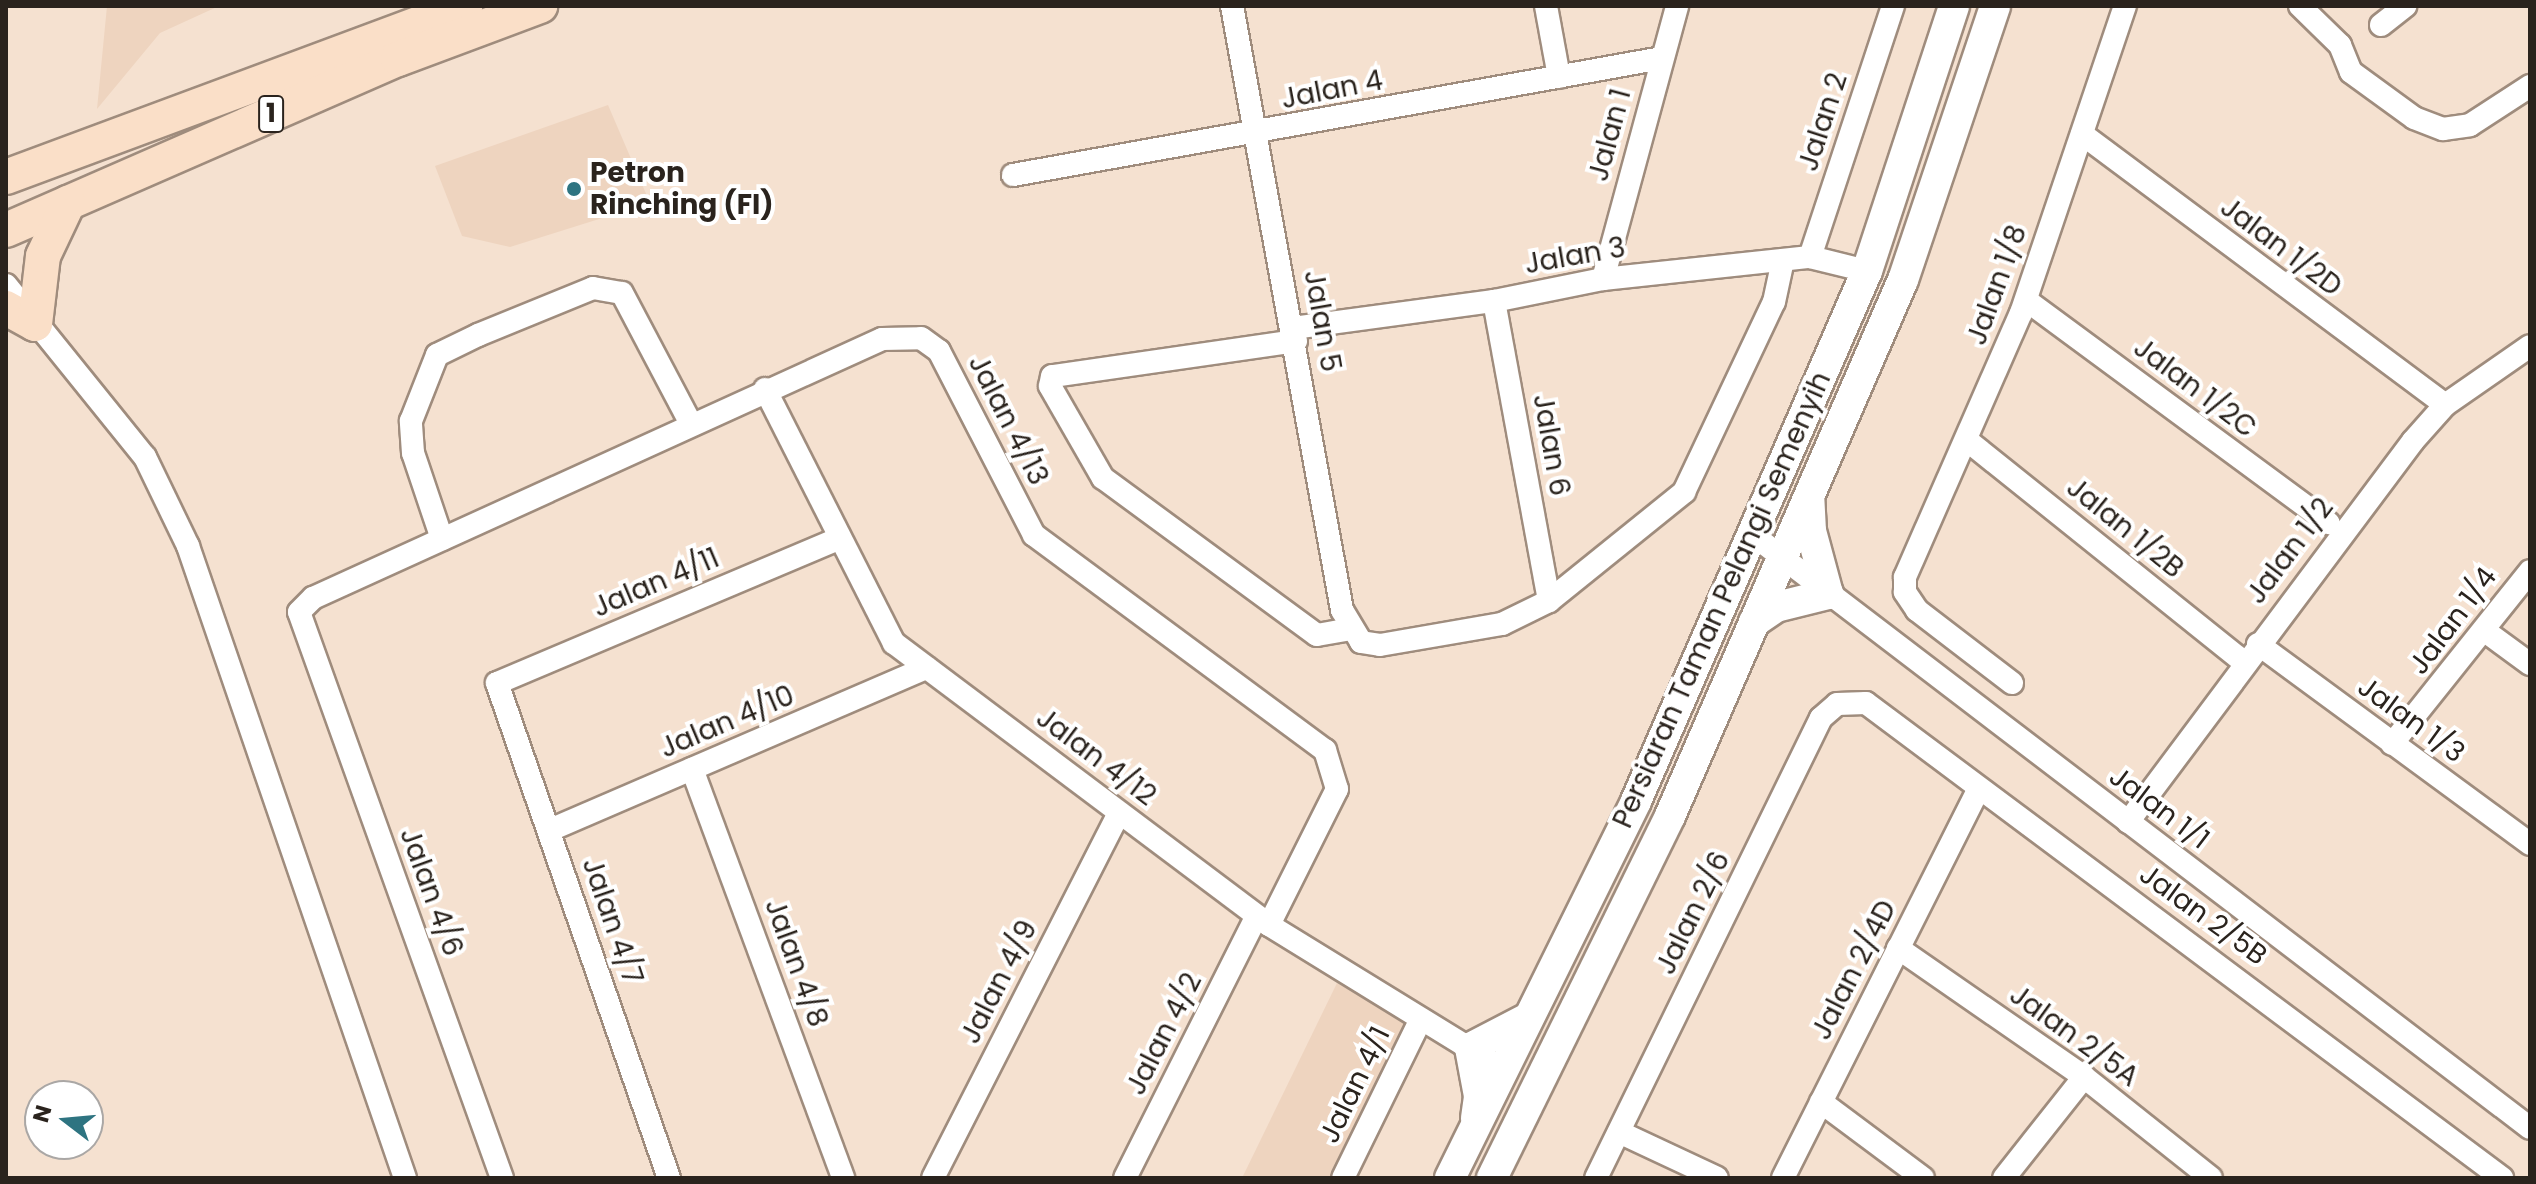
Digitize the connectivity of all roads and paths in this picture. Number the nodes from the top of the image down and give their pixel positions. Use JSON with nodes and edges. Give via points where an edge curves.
{"nodes":[{"id":1,"x":465,"y":6,"type":"edge"},
{"id":2,"x":540,"y":6,"type":"edge"},
{"id":3,"x":1232,"y":6,"type":"edge"},
{"id":4,"x":1546,"y":6,"type":"edge"},
{"id":5,"x":1677,"y":6,"type":"edge"},
{"id":6,"x":1893,"y":6,"type":"edge"},
{"id":7,"x":1954,"y":6,"type":"edge"},
{"id":8,"x":1995,"y":6,"type":"edge"},
{"id":9,"x":2125,"y":6,"type":"edge"},
{"id":10,"x":2300,"y":6,"type":"edge"},
{"id":11,"x":2405,"y":6,"type":"edge"},
{"id":12,"x":2381,"y":25,"type":"dead end"},
{"id":13,"x":1662,"y":58,"type":"junction"},
{"id":14,"x":1559,"y":77,"type":"junction"},
{"id":15,"x":2530,"y":86,"type":"edge"},
{"id":16,"x":2082,"y":134,"type":"junction"},
{"id":17,"x":1256,"y":135,"type":"junction"},
{"id":18,"x":1013,"y":175,"type":"dead end"},
{"id":19,"x":6,"y":177,"type":"edge"},
{"id":20,"x":68,"y":203,"type":"junction"},
{"id":21,"x":6,"y":230,"type":"edge"},
{"id":22,"x":1916,"y":245,"type":"junction"},
{"id":23,"x":1810,"y":257,"type":"junction"},
{"id":24,"x":1783,"y":260,"type":"junction"},
{"id":25,"x":1867,"y":271,"type":"junction"},
{"id":26,"x":1603,"y":279,"type":"junction"},
{"id":27,"x":6,"y":285,"type":"edge"},
{"id":28,"x":2026,"y":300,"type":"junction"},
{"id":29,"x":1494,"y":301,"type":"junction"},
{"id":30,"x":21,"y":316,"type":"edge"},
{"id":31,"x":1881,"y":333,"type":"junction"},
{"id":32,"x":1295,"y":334,"type":"junction"},
{"id":33,"x":2530,"y":346,"type":"edge"},
{"id":34,"x":765,"y":389,"type":"junction"},
{"id":35,"x":2445,"y":405,"type":"junction"},
{"id":36,"x":690,"y":422,"type":"junction"},
{"id":37,"x":1968,"y":441,"type":"junction"},
{"id":38,"x":1808,"y":496,"type":"junction"},
{"id":39,"x":2329,"y":523,"type":"dead end"},
{"id":40,"x":1753,"y":535,"type":"junction"},
{"id":41,"x":442,"y":539,"type":"junction"},
{"id":42,"x":838,"y":539,"type":"junction"},
{"id":43,"x":1782,"y":557,"type":"junction"},
{"id":44,"x":2530,"y":571,"type":"edge"},
{"id":45,"x":1828,"y":594,"type":"junction"},
{"id":46,"x":1549,"y":601,"type":"junction"},
{"id":47,"x":1754,"y":622,"type":"junction"},
{"id":48,"x":303,"y":626,"type":"joint"},
{"id":49,"x":2485,"y":631,"type":"junction"},
{"id":50,"x":1356,"y":636,"type":"junction"},
{"id":51,"x":2258,"y":644,"type":"junction"},
{"id":52,"x":2244,"y":662,"type":"junction"},
{"id":53,"x":2530,"y":664,"type":"edge"},
{"id":54,"x":927,"y":668,"type":"junction"},
{"id":55,"x":497,"y":683,"type":"joint"},
{"id":56,"x":2012,"y":683,"type":"dead end"},
{"id":57,"x":1866,"y":703,"type":"joint"},
{"id":58,"x":2392,"y":744,"type":"junction"},
{"id":59,"x":692,"y":769,"type":"junction"},
{"id":60,"x":1979,"y":789,"type":"junction"},
{"id":61,"x":1119,"y":813,"type":"junction"},
{"id":62,"x":2128,"y":822,"type":"junction"},
{"id":63,"x":550,"y":830,"type":"junction"},
{"id":64,"x":2530,"y":844,"type":"edge"},
{"id":65,"x":1263,"y":920,"type":"junction"},
{"id":66,"x":1898,"y":948,"type":"junction"},
{"id":67,"x":1528,"y":1018,"type":"junction"},
{"id":68,"x":1421,"y":1019,"type":"junction"},
{"id":69,"x":1559,"y":1041,"type":"junction"},
{"id":70,"x":1470,"y":1048,"type":"junction"},
{"id":71,"x":1503,"y":1069,"type":"junction"},
{"id":72,"x":2084,"y":1077,"type":"junction"},
{"id":73,"x":1821,"y":1102,"type":"junction"},
{"id":74,"x":1475,"y":1128,"type":"junction"},
{"id":75,"x":2530,"y":1128,"type":"edge"},
{"id":76,"x":1619,"y":1132,"type":"junction"},
{"id":77,"x":1512,"y":1137,"type":"junction"},
{"id":78,"x":405,"y":1178,"type":"edge"},
{"id":79,"x":502,"y":1178,"type":"edge"},
{"id":80,"x":669,"y":1178,"type":"edge"},
{"id":81,"x":843,"y":1178,"type":"edge"},
{"id":82,"x":933,"y":1178,"type":"edge"},
{"id":83,"x":1125,"y":1178,"type":"edge"},
{"id":84,"x":1343,"y":1178,"type":"edge"},
{"id":85,"x":1450,"y":1178,"type":"edge"},
{"id":86,"x":1492,"y":1178,"type":"edge"},
{"id":87,"x":1596,"y":1178,"type":"edge"},
{"id":88,"x":1717,"y":1178,"type":"edge"},
{"id":89,"x":1783,"y":1178,"type":"edge"},
{"id":90,"x":1923,"y":1178,"type":"edge"},
{"id":91,"x":2004,"y":1178,"type":"edge"},
{"id":92,"x":2211,"y":1178,"type":"edge"},
{"id":93,"x":2502,"y":1178,"type":"edge"}],
"edges":[{"from":1,"to":19,"type":"main road","number":"1"},
{"from":2,"to":20,"type":"main road","number":"1","via":[[398,59]]},
{"from":3,"to":17,"type":"street","name":"Jalan 5"},
{"from":4,"to":14,"type":"street"},
{"from":5,"to":13,"type":"street","name":"Jalan 1"},
{"from":6,"to":23,"type":"street","name":"Jalan 2"},
{"from":7,"to":25,"type":"street","name":"Persiaran Taman Pelangi Semenyih"},
{"from":8,"to":22,"type":"street","name":"Persiaran Taman Pelangi Semenyih"},
{"from":9,"to":16,"type":"street","name":"Jalan 1/8"},
{"from":10,"to":15,"type":"street","via":[[2340,45],[2351,72],[2414,118],[2443,129],[2470,125]]},
{"from":11,"to":12,"type":"street"},
{"from":13,"to":14,"type":"street","name":"Jalan 4"},
{"from":13,"to":26,"type":"street","name":"Jalan 1"},
{"from":14,"to":17,"type":"street","name":"Jalan 4"},
{"from":16,"to":28,"type":"street","name":"Jalan 1/8"},
{"from":16,"to":35,"type":"street","name":"Jalan 1/2D"},
{"from":17,"to":18,"type":"street","name":"Jalan 4"},
{"from":17,"to":32,"type":"street","name":"Jalan 5"},
{"from":20,"to":21,"type":"main road","number":"1"},
{"from":20,"to":30,"type":"main road"},
{"from":22,"to":25,"type":"street","via":[[1904,258]]},
{"from":22,"to":31,"type":"street","name":"Persiaran Taman Pelangi Semenyih"},
{"from":23,"to":24,"type":"street","name":"Jalan 3"},
{"from":23,"to":25,"type":"street","name":"Jalan 3"},
{"from":24,"to":26,"type":"street","name":"Jalan 3"},
{"from":24,"to":46,"type":"street","via":[[1774,302],[1689,487]]},
{"from":25,"to":31,"type":"street","via":[[1880,307]]},
{"from":25,"to":40,"type":"street","name":"Persiaran Taman Pelangi Semenyih"},
{"from":26,"to":29,"type":"street","name":"Jalan 3"},
{"from":27,"to":30,"type":"street"},
{"from":28,"to":37,"type":"street","name":"Jalan 1/8"},
{"from":28,"to":39,"type":"street","name":"Jalan 1/2C"},
{"from":29,"to":32,"type":"street","name":"Jalan 3"},
{"from":29,"to":46,"type":"street","name":"Jalan 6"},
{"from":30,"to":78,"type":"street","via":[[145,457],[188,546]]},
{"from":31,"to":38,"type":"street","name":"Persiaran Taman Pelangi Semenyih"},
{"from":32,"to":50,"type":"street","name":"Jalan 5","via":[[1342,610]]},
{"from":32,"to":50,"type":"street","name":"Jalan 3","via":[[1052,376],[1053,395],[1103,478],[1317,635]]},
{"from":33,"to":35,"type":"street","name":"Jalan 1/2"},
{"from":34,"to":36,"type":"street","name":"Jalan 4/13"},
{"from":34,"to":42,"type":"street","name":"Jalan 4/12"},
{"from":34,"to":65,"type":"street","name":"Jalan 4/13","via":[[882,339],[921,338],[939,351],[1034,535],[1325,750],[1337,789]]},
{"from":35,"to":51,"type":"street","name":"Jalan 1/2"},
{"from":36,"to":41,"type":"street","name":"Jalan 4/13"},
{"from":36,"to":41,"type":"street","via":[[622,293],[593,288],[478,335],[437,355],[411,421],[413,453]]},
{"from":37,"to":52,"type":"street","name":"Jalan 1/2B"},
{"from":37,"to":56,"type":"street","name":"Jalan 1/8","via":[[1905,577],[1905,592],[1917,610]]},
{"from":38,"to":43,"type":"street","name":"Persiaran Taman Pelangi Semenyih"},
{"from":38,"to":45,"type":"street","via":[[1811,531]]},
{"from":40,"to":43,"type":"street","name":"Jalan 1/1"},
{"from":40,"to":67,"type":"street","name":"Persiaran Taman Pelangi Semenyih","via":[[1636,801]]},
{"from":41,"to":48,"type":"street","name":"Jalan 4/13","via":[[313,598],[299,612]]},
{"from":42,"to":54,"type":"street","name":"Jalan 4/12","via":[[894,643]]},
{"from":42,"to":55,"type":"street","name":"Jalan 4/11"},
{"from":43,"to":45,"type":"street","name":"Jalan 1/1"},
{"from":43,"to":47,"type":"street","name":"Persiaran Taman Pelangi Semenyih"},
{"from":44,"to":49,"type":"street","name":"Jalan 1/4"},
{"from":45,"to":47,"type":"street","via":[[1776,607]]},
{"from":45,"to":62,"type":"street","name":"Jalan 1/1"},
{"from":46,"to":50,"type":"street","via":[[1502,624],[1380,645]]},
{"from":47,"to":69,"type":"street","name":"Persiaran Taman Pelangi Semenyih","via":[[1670,816]]},
{"from":48,"to":79,"type":"street","name":"Jalan 4/6"},
{"from":49,"to":53,"type":"street"},
{"from":49,"to":58,"type":"street","name":"Jalan 1/4"},
{"from":51,"to":52,"type":"street","name":"Jalan 1/2"},
{"from":51,"to":58,"type":"street","name":"Jalan 1/3"},
{"from":52,"to":62,"type":"street","name":"Jalan 1/2"},
{"from":54,"to":59,"type":"street","name":"Jalan 4/10"},
{"from":54,"to":61,"type":"street","name":"Jalan 4/12"},
{"from":55,"to":63,"type":"street","name":"Jalan 4/7"},
{"from":57,"to":60,"type":"street","name":"Jalan 2/5B"},
{"from":57,"to":76,"type":"street","name":"Jalan 2/6","via":[[1837,704],[1821,718]]},
{"from":58,"to":64,"type":"street","name":"Jalan 1/3"},
{"from":59,"to":63,"type":"street","name":"Jalan 4/10"},
{"from":59,"to":81,"type":"street","name":"Jalan 4/8"},
{"from":60,"to":66,"type":"street","name":"Jalan 2/4D"},
{"from":60,"to":93,"type":"street","name":"Jalan 2/5B"},
{"from":61,"to":65,"type":"street","name":"Jalan 4/12"},
{"from":61,"to":82,"type":"street","name":"Jalan 4/9"},
{"from":62,"to":75,"type":"street","name":"Jalan 1/1"},
{"from":63,"to":80,"type":"street","name":"Jalan 4/7"},
{"from":65,"to":68,"type":"street","name":"Jalan 4/12"},
{"from":65,"to":83,"type":"street","name":"Jalan 4/2"},
{"from":66,"to":72,"type":"street","name":"Jalan 2/5A"},
{"from":66,"to":73,"type":"street","name":"Jalan 2/4D"},
{"from":67,"to":70,"type":"street"},
{"from":67,"to":71,"type":"street","name":"Persiaran Taman Pelangi Semenyih"},
{"from":68,"to":70,"type":"street","name":"Jalan 4/12"},
{"from":68,"to":84,"type":"street","name":"Jalan 4/1"},
{"from":69,"to":71,"type":"street","via":[[1533,1060]]},
{"from":69,"to":77,"type":"street","name":"Persiaran Taman Pelangi Semenyih"},
{"from":70,"to":71,"type":"street","name":"Jalan 4/12"},
{"from":70,"to":74,"type":"street","via":[[1479,1096]]},
{"from":71,"to":74,"type":"street","name":"Persiaran Taman Pelangi Semenyih"},
{"from":71,"to":77,"type":"street","via":[[1513,1092]]},
{"from":72,"to":91,"type":"street"},
{"from":72,"to":92,"type":"street","name":"Jalan 2/5A"},
{"from":73,"to":89,"type":"street","name":"Jalan 2/4D"},
{"from":73,"to":90,"type":"street"},
{"from":74,"to":85,"type":"street","name":"Persiaran Taman Pelangi Semenyih"},
{"from":76,"to":87,"type":"street","name":"Jalan 2/6"},
{"from":76,"to":88,"type":"street"},
{"from":77,"to":86,"type":"street","name":"Persiaran Taman Pelangi Semenyih"}]}
